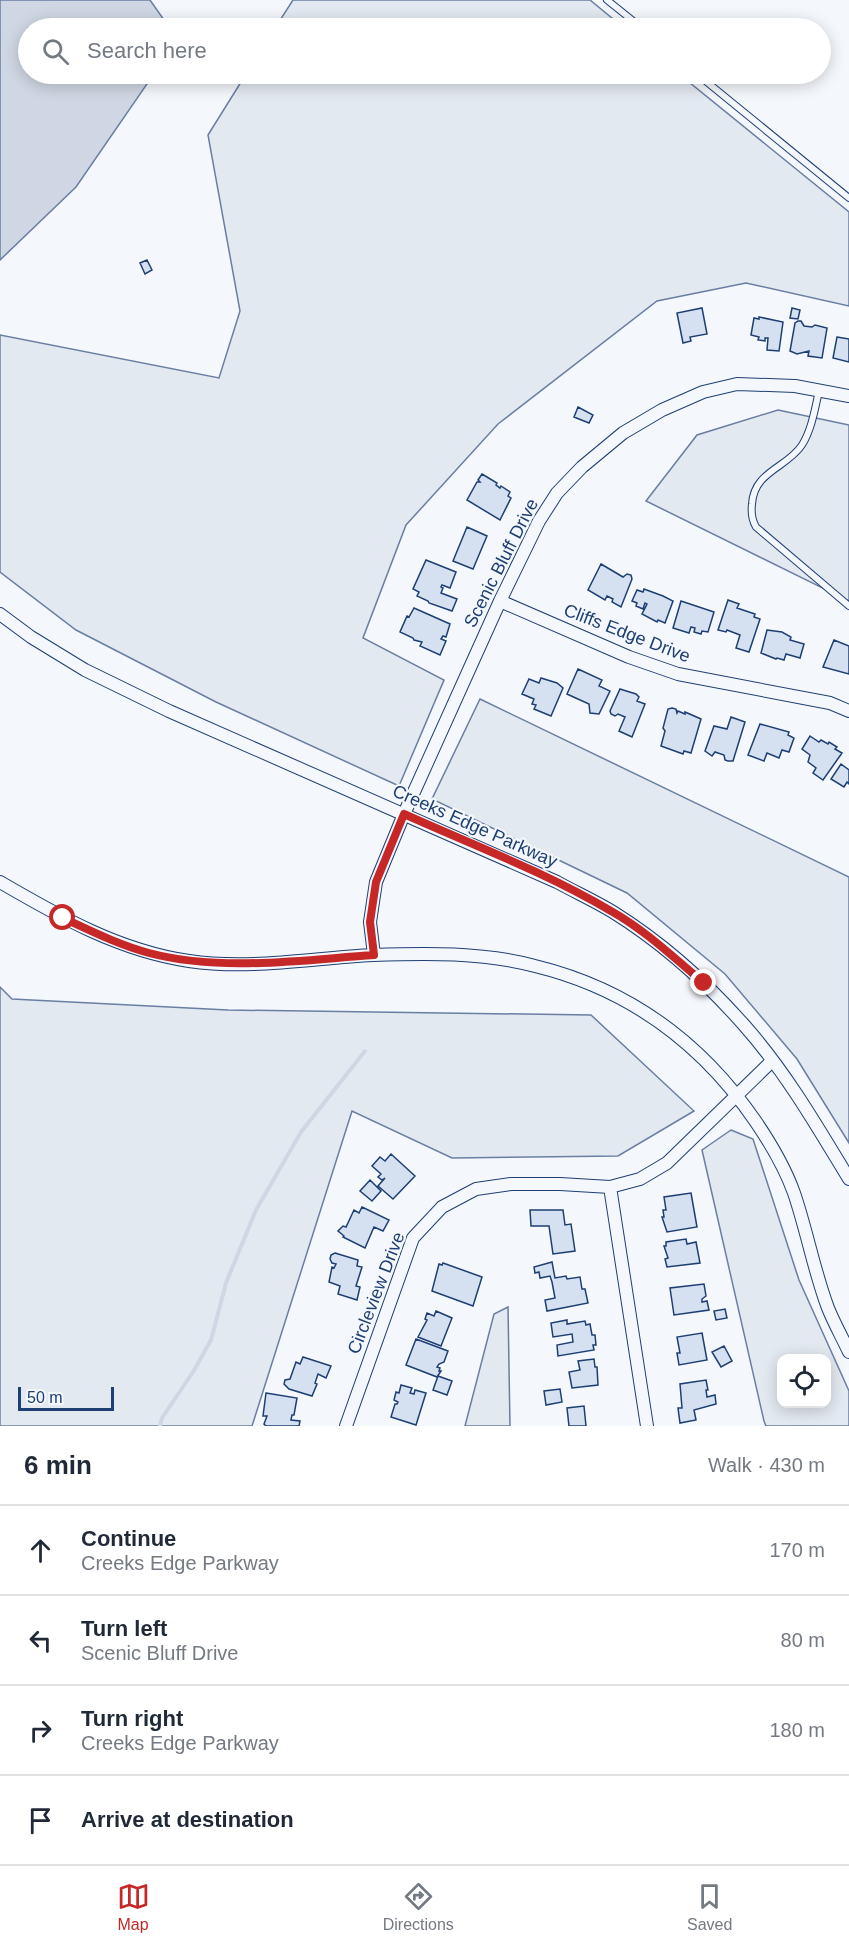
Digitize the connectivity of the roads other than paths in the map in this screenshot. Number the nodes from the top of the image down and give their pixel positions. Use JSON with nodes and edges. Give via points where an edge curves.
{"nodes":[{"id":1,"x":607,"y":0,"type":"edge"},
{"id":2,"x":630,"y":18,"type":"edge"},
{"id":3,"x":709,"y":84,"type":"edge"},
{"id":4,"x":849,"y":198,"type":"edge"},
{"id":5,"x":819,"y":391,"type":"junction"},
{"id":6,"x":849,"y":396,"type":"edge"},
{"id":7,"x":500,"y":601,"type":"junction"},
{"id":8,"x":849,"y":606,"type":"edge"},
{"id":9,"x":0,"y":614,"type":"edge"},
{"id":10,"x":849,"y":711,"type":"edge"},
{"id":11,"x":404,"y":814,"type":"junction"},
{"id":12,"x":0,"y":882,"type":"edge"},
{"id":13,"x":374,"y":955,"type":"junction"},
{"id":14,"x":772,"y":1061,"type":"junction"},
{"id":15,"x":737,"y":1096,"type":"junction"},
{"id":16,"x":849,"y":1179,"type":"edge"},
{"id":17,"x":610,"y":1187,"type":"junction"},
{"id":18,"x":849,"y":1352,"type":"edge"},
{"id":19,"x":346,"y":1426,"type":"edge"},
{"id":20,"x":646,"y":1426,"type":"edge"}],
"edges":[{"from":1,"to":2,"type":"lane"},
{"from":3,"to":4,"type":"lane"},
{"from":5,"to":6,"type":"street","name":"Scenic Bluff Drive"},
{"from":5,"to":7,"type":"street","name":"Scenic Bluff Drive","via":[[737,384],[704,392],[662,410],[623,433],[557,493],[538,521]]},
{"from":5,"to":8,"type":"lane","via":[[814,416],[801,446],[760,481],[753,493],[752,521]]},
{"from":7,"to":10,"type":"street","name":"Cliffs Edge Drive","via":[[678,674],[830,703]]},
{"from":7,"to":11,"type":"street","name":"Scenic Bluff Drive"},
{"from":9,"to":11,"type":"street","name":"Creeks Edge Parkway","via":[[85,670]]},
{"from":11,"to":13,"type":"street","name":"Scenic Bluff Drive","via":[[376,882],[370,922]]},
{"from":11,"to":14,"type":"street","name":"Creeks Edge Parkway","via":[[557,882],[612,911],[704,983]]},
{"from":12,"to":13,"type":"street","via":[[63,918],[148,953],[239,964]]},
{"from":13,"to":15,"type":"street","via":[[485,958],[534,965],[572,977],[622,999],[682,1038]]},
{"from":14,"to":15,"type":"street","name":"Circleview Drive"},
{"from":14,"to":16,"type":"street","name":"Creeks Edge Parkway"},
{"from":15,"to":17,"type":"street","name":"Circleview Drive","via":[[667,1163],[640,1179]]},
{"from":15,"to":18,"type":"street","via":[[777,1155],[794,1193],[828,1307]]},
{"from":17,"to":19,"type":"street","name":"Circleview Drive","via":[[511,1184],[476,1189],[442,1207],[413,1238]]},
{"from":17,"to":20,"type":"street"}]}
